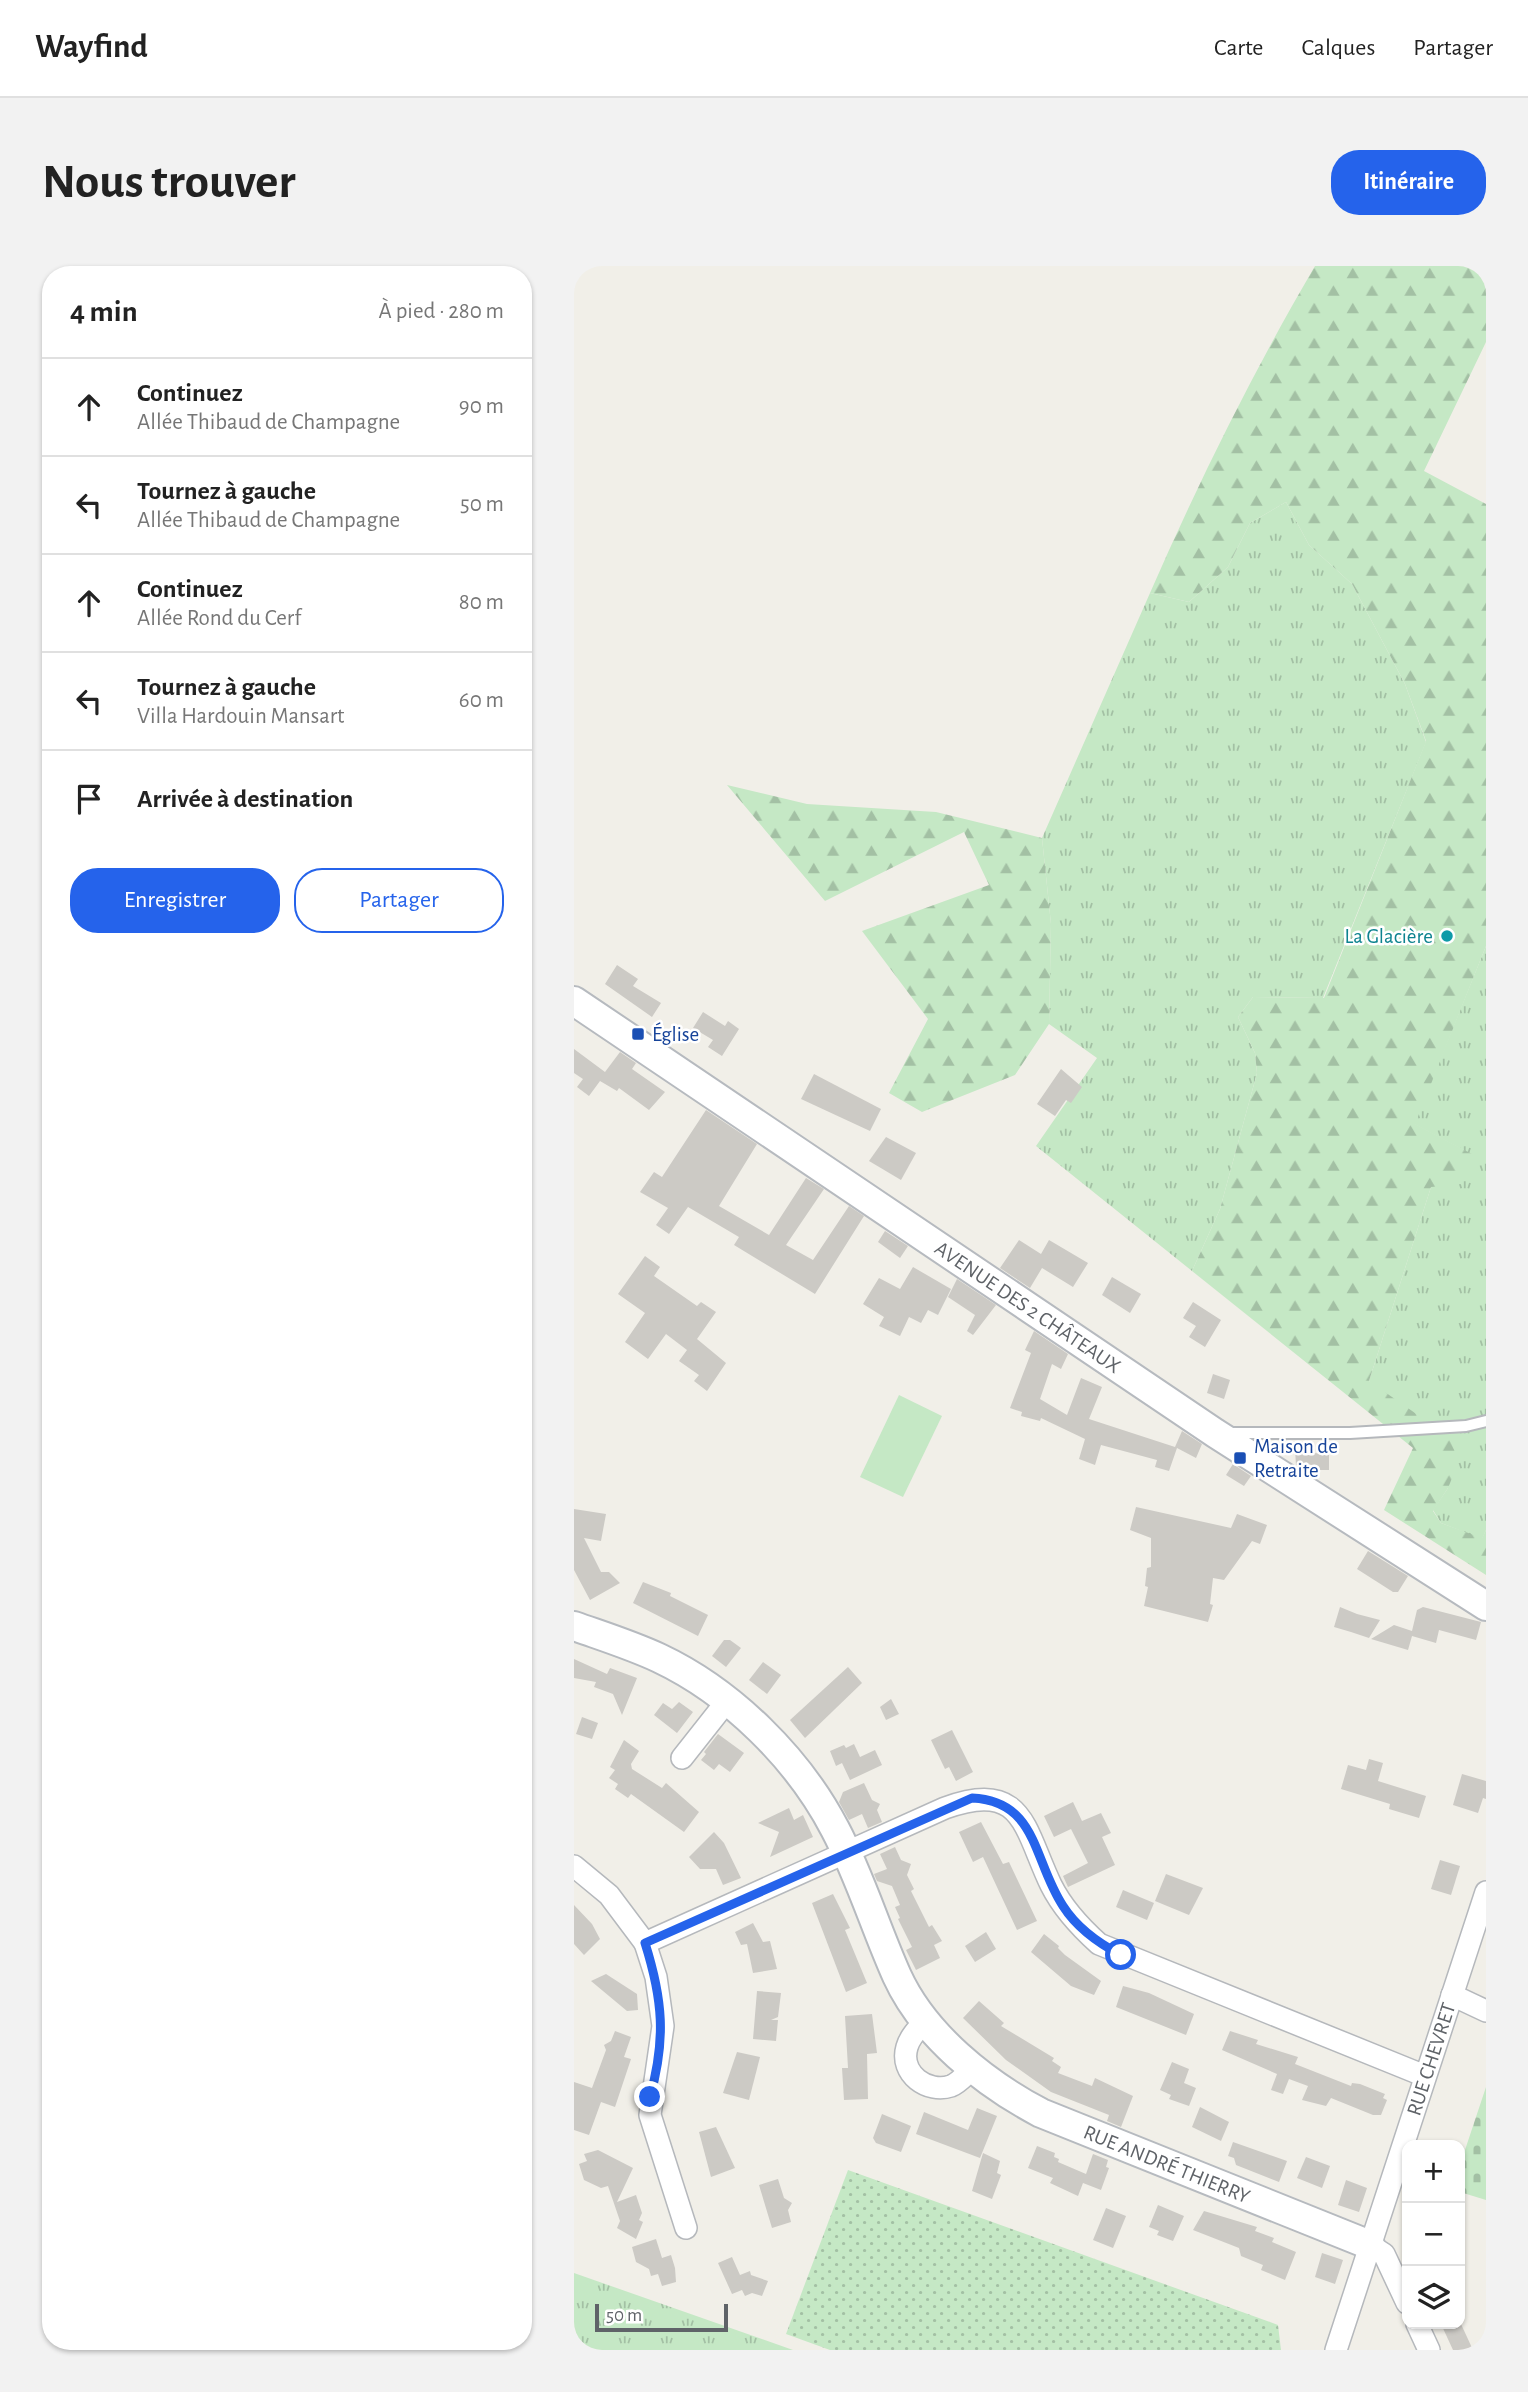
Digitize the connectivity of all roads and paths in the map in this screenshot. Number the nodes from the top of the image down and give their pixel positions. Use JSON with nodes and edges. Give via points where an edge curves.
{"nodes":[{"id":1,"x":574,"y":1000,"type":"edge"},
{"id":2,"x":1486,"y":1421,"type":"edge"},
{"id":3,"x":1215,"y":1433,"type":"junction"},
{"id":4,"x":1486,"y":1606,"type":"edge"},
{"id":5,"x":574,"y":1626,"type":"edge"},
{"id":6,"x":727,"y":1701,"type":"junction"},
{"id":7,"x":682,"y":1758,"type":"dead end"},
{"id":8,"x":848,"y":1853,"type":"junction"},
{"id":9,"x":574,"y":1866,"type":"edge"},
{"id":10,"x":1486,"y":1892,"type":"edge"},
{"id":11,"x":645,"y":1943,"type":"junction"},
{"id":12,"x":1452,"y":1994,"type":"junction"},
{"id":13,"x":1486,"y":2011,"type":"edge"},
{"id":14,"x":926,"y":2020,"type":"junction"},
{"id":15,"x":972,"y":2068,"type":"junction"},
{"id":16,"x":1426,"y":2076,"type":"junction"},
{"id":17,"x":686,"y":2228,"type":"dead end"},
{"id":18,"x":1370,"y":2245,"type":"junction"},
{"id":19,"x":1402,"y":2285,"type":"edge"},
{"id":20,"x":1419,"y":2329,"type":"edge"},
{"id":21,"x":1340,"y":2349,"type":"edge"},
{"id":22,"x":1429,"y":2350,"type":"edge"}],
"edges":[{"from":1,"to":3,"type":"main road","name":"AVENUE DES 2 CHÂTEAUX"},
{"from":2,"to":3,"type":"lane","via":[[1314,1435]]},
{"from":3,"to":4,"type":"main road","name":"AVENUE DES 2 CHÂTEAUX"},
{"from":5,"to":6,"type":"main road","name":"RUE ANDRÉ THIERRY","via":[[660,1658]]},
{"from":6,"to":7,"type":"street"},
{"from":6,"to":8,"type":"main road","name":"RUE ANDRÉ THIERRY","via":[[796,1769]]},
{"from":8,"to":11,"type":"street"},
{"from":8,"to":14,"type":"main road","name":"RUE ANDRÉ THIERRY","via":[[898,1978]]},
{"from":8,"to":16,"type":"street","via":[[954,1804],[972,1798],[993,1799],[1021,1817],[1064,1908],[1099,1944]]},
{"from":9,"to":11,"type":"street","via":[[609,1895]]},
{"from":10,"to":12,"type":"street","name":"RUE CHEVRET"},
{"from":11,"to":17,"type":"street","via":[[663,2026],[650,2115]]},
{"from":12,"to":13,"type":"street"},
{"from":12,"to":16,"type":"street","name":"RUE CHEVRET"},
{"from":14,"to":15,"type":"main road","name":"RUE ANDRÉ THIERRY"},
{"from":14,"to":15,"type":"street","via":[[906,2048],[905,2060],[912,2075],[935,2089],[954,2085]]},
{"from":15,"to":18,"type":"main road","name":"RUE ANDRÉ THIERRY","via":[[1041,2113]]},
{"from":16,"to":18,"type":"street","name":"RUE CHEVRET"},
{"from":18,"to":19,"type":"street","via":[[1384,2253]]},
{"from":18,"to":21,"type":"street","name":"RUE CHEVRET"},
{"from":20,"to":22,"type":"street"}]}
